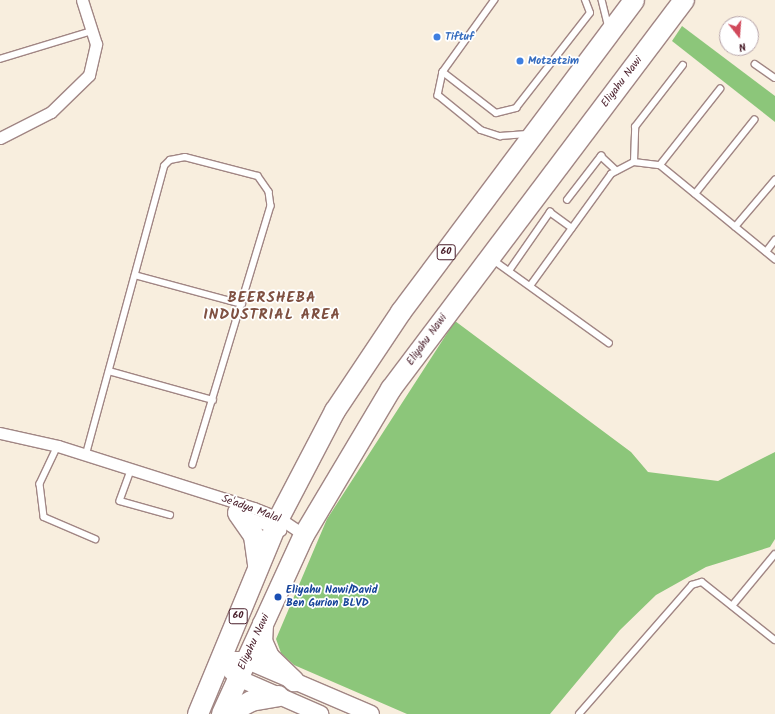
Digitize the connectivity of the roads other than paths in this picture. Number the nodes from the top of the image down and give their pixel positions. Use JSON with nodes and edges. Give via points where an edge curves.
{"nodes":[{"id":1,"x":82,"y":0,"type":"edge"},
{"id":2,"x":496,"y":0,"type":"edge"},
{"id":3,"x":585,"y":0,"type":"edge"},
{"id":4,"x":602,"y":0,"type":"edge"},
{"id":5,"x":634,"y":0,"type":"edge"},
{"id":6,"x":684,"y":0,"type":"edge"},
{"id":7,"x":92,"y":31,"type":"junction"},
{"id":8,"x":0,"y":59,"type":"edge"},
{"id":9,"x":755,"y":64,"type":"dead end"},
{"id":10,"x":683,"y":65,"type":"dead end"},
{"id":11,"x":585,"y":66,"type":"junction"},
{"id":12,"x":443,"y":72,"type":"junction"},
{"id":13,"x":775,"y":78,"type":"edge"},
{"id":14,"x":720,"y":89,"type":"dead end"},
{"id":15,"x":754,"y":120,"type":"dead end"},
{"id":16,"x":537,"y":131,"type":"junction"},
{"id":17,"x":0,"y":138,"type":"edge"},
{"id":18,"x":634,"y":162,"type":"junction"},
{"id":19,"x":660,"y":166,"type":"junction"},
{"id":20,"x":616,"y":170,"type":"junction"},
{"id":21,"x":775,"y":180,"type":"edge"},
{"id":22,"x":695,"y":194,"type":"junction"},
{"id":23,"x":567,"y":200,"type":"dead end"},
{"id":24,"x":735,"y":227,"type":"junction"},
{"id":25,"x":572,"y":228,"type":"junction"},
{"id":26,"x":775,"y":240,"type":"edge"},
{"id":27,"x":766,"y":252,"type":"junction"},
{"id":28,"x":489,"y":257,"type":"junction"},
{"id":29,"x":775,"y":260,"type":"edge"},
{"id":30,"x":509,"y":271,"type":"junction"},
{"id":31,"x":135,"y":275,"type":"junction"},
{"id":32,"x":530,"y":286,"type":"junction"},
{"id":33,"x":242,"y":304,"type":"junction"},
{"id":34,"x":609,"y":343,"type":"dead end"},
{"id":35,"x":109,"y":371,"type":"junction"},
{"id":36,"x":213,"y":400,"type":"junction"},
{"id":37,"x":0,"y":433,"type":"edge"},
{"id":38,"x":58,"y":446,"type":"junction"},
{"id":39,"x":86,"y":454,"type":"junction"},
{"id":40,"x":193,"y":464,"type":"dead end"},
{"id":41,"x":132,"y":468,"type":"junction"},
{"id":42,"x":204,"y":493,"type":"junction"},
{"id":43,"x":238,"y":513,"type":"junction"},
{"id":44,"x":170,"y":515,"type":"dead end"},
{"id":45,"x":277,"y":523,"type":"junction"},
{"id":46,"x":304,"y":535,"type":"junction"},
{"id":47,"x":95,"y":539,"type":"dead end"},
{"id":48,"x":775,"y":554,"type":"edge"},
{"id":49,"x":257,"y":572,"type":"junction"},
{"id":50,"x":732,"y":606,"type":"junction"},
{"id":51,"x":263,"y":623,"type":"junction"},
{"id":52,"x":775,"y":640,"type":"edge"},
{"id":53,"x":220,"y":660,"type":"junction"},
{"id":54,"x":241,"y":669,"type":"junction"},
{"id":55,"x":294,"y":681,"type":"junction"},
{"id":56,"x":279,"y":696,"type":"junction"},
{"id":57,"x":311,"y":712,"type":"edge"},
{"id":58,"x":198,"y":714,"type":"edge"},
{"id":59,"x":222,"y":714,"type":"edge"},
{"id":60,"x":227,"y":714,"type":"edge"},
{"id":61,"x":371,"y":714,"type":"edge"},
{"id":62,"x":580,"y":714,"type":"edge"}],
"edges":[{"from":1,"to":7,"type":"street"},
{"from":2,"to":12,"type":"lane"},
{"from":3,"to":12,"type":"lane","via":[[590,13],[516,108],[496,113]]},
{"from":4,"to":11,"type":"lane","via":[[609,21]]},
{"from":5,"to":11,"type":"highway","number":"60"},
{"from":6,"to":28,"type":"highway","name":"Eliyahu Nawi","number":"60"},
{"from":7,"to":8,"type":"lane"},
{"from":7,"to":17,"type":"street","via":[[96,53],[89,75],[51,112]]},
{"from":9,"to":13,"type":"lane"},
{"from":10,"to":18,"type":"lane","via":[[636,127]]},
{"from":11,"to":16,"type":"highway","number":"60"},
{"from":12,"to":16,"type":"lane","via":[[438,95],[481,130],[500,136]]},
{"from":14,"to":19,"type":"lane"},
{"from":15,"to":22,"type":"lane"},
{"from":16,"to":45,"type":"highway","number":"60","via":[[358,374]]},
{"from":18,"to":19,"type":"lane"},
{"from":18,"to":20,"type":"lane"},
{"from":19,"to":22,"type":"lane"},
{"from":20,"to":23,"type":"lane","via":[[601,156]]},
{"from":20,"to":25,"type":"lane"},
{"from":21,"to":24,"type":"lane"},
{"from":22,"to":24,"type":"lane"},
{"from":24,"to":27,"type":"lane"},
{"from":25,"to":30,"type":"lane","via":[[550,212]]},
{"from":25,"to":32,"type":"lane"},
{"from":26,"to":27,"type":"lane"},
{"from":27,"to":29,"type":"lane"},
{"from":28,"to":30,"type":"lane"},
{"from":28,"to":46,"type":"highway","name":"Eliyahu Nawi","number":"60","via":[[391,389]]},
{"from":30,"to":32,"type":"lane"},
{"from":31,"to":33,"type":"lane"},
{"from":31,"to":33,"type":"lane","via":[[164,166],[178,157],[199,160],[258,176],[269,192],[271,206]]},
{"from":31,"to":35,"type":"lane"},
{"from":32,"to":34,"type":"lane"},
{"from":33,"to":36,"type":"lane"},
{"from":35,"to":36,"type":"lane"},
{"from":35,"to":39,"type":"lane"},
{"from":36,"to":40,"type":"lane"},
{"from":37,"to":38,"type":"street","name":"Se'adya Malal"},
{"from":38,"to":39,"type":"street","name":"Se'adya Malal"},
{"from":38,"to":47,"type":"lane","via":[[40,484],[44,517]]},
{"from":39,"to":41,"type":"street","name":"Se'adya Malal"},
{"from":41,"to":42,"type":"street","name":"Se'adya Malal"},
{"from":41,"to":44,"type":"lane","via":[[120,501]]},
{"from":42,"to":43,"type":"street","name":"Se'adya Malal"},
{"from":42,"to":45,"type":"street","name":"Se'adya Malal"},
{"from":43,"to":45,"type":"street","name":"Se'adya Malal"},
{"from":43,"to":49,"type":"highway","via":[[254,536]]},
{"from":45,"to":46,"type":"street","name":"Se'adya Malal"},
{"from":45,"to":49,"type":"highway","number":"60"},
{"from":46,"to":51,"type":"highway","name":"Eliyahu Nawi","number":"60"},
{"from":48,"to":50,"type":"lane"},
{"from":49,"to":53,"type":"highway","number":"60"},
{"from":50,"to":52,"type":"lane"},
{"from":50,"to":62,"type":"lane","via":[[702,582],[692,585]]},
{"from":51,"to":54,"type":"highway","name":"Eliyahu Nawi","number":"60"},
{"from":51,"to":55,"type":"highway","via":[[262,641],[268,656]]},
{"from":53,"to":54,"type":"main road"},
{"from":53,"to":58,"type":"highway","number":"60"},
{"from":54,"to":55,"type":"main road"},
{"from":54,"to":56,"type":"main road"},
{"from":54,"to":59,"type":"highway","name":"Eliyahu Nawi","number":"60"},
{"from":55,"to":61,"type":"main road"},
{"from":56,"to":57,"type":"main road"},
{"from":56,"to":60,"type":"highway","via":[[250,701]]}]}
